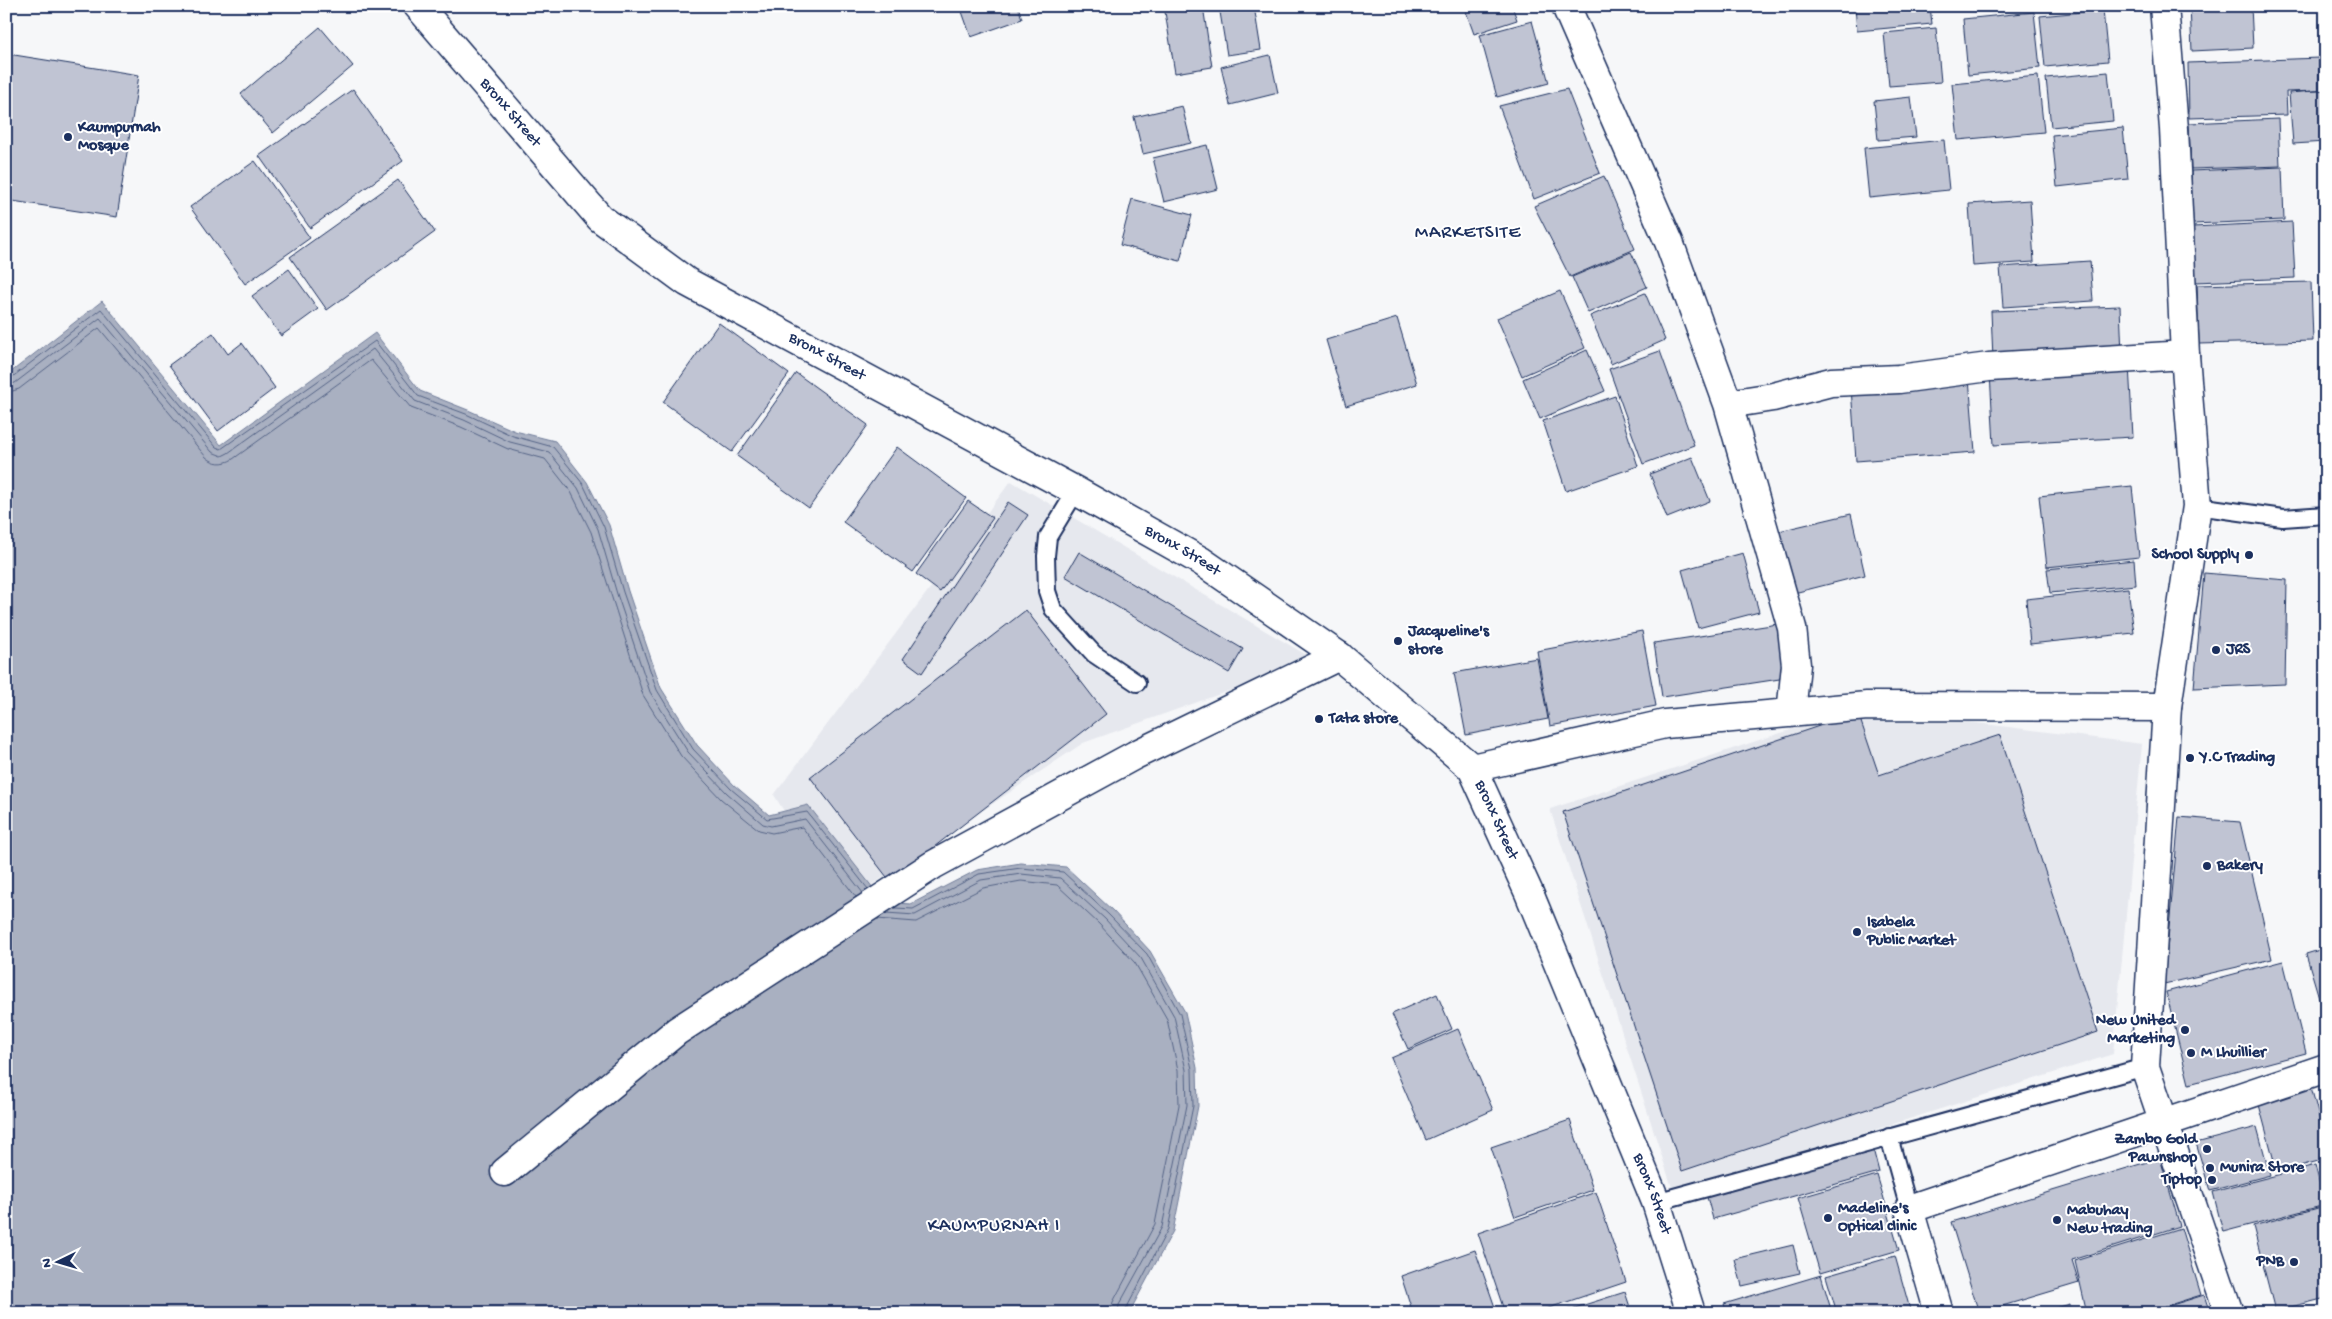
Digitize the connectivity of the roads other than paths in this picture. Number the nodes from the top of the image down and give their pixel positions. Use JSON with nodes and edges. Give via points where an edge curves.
{"nodes":[{"id":1,"x":418,"y":6,"type":"edge"},
{"id":2,"x":1566,"y":6,"type":"edge"},
{"id":3,"x":2164,"y":6,"type":"edge"},
{"id":4,"x":2185,"y":356,"type":"junction"},
{"id":5,"x":1728,"y":404,"type":"junction"},
{"id":6,"x":1076,"y":491,"type":"junction"},
{"id":7,"x":2197,"y":506,"type":"junction"},
{"id":8,"x":2326,"y":515,"type":"edge"},
{"id":9,"x":1339,"y":656,"type":"junction"},
{"id":10,"x":1137,"y":683,"type":"dead end"},
{"id":11,"x":2167,"y":708,"type":"junction"},
{"id":12,"x":1791,"y":713,"type":"junction"},
{"id":13,"x":1472,"y":768,"type":"junction"},
{"id":14,"x":2144,"y":1067,"type":"junction"},
{"id":15,"x":2326,"y":1068,"type":"edge"},
{"id":16,"x":2164,"y":1121,"type":"junction"},
{"id":17,"x":1889,"y":1137,"type":"junction"},
{"id":18,"x":505,"y":1172,"type":"dead end"},
{"id":19,"x":1656,"y":1202,"type":"junction"},
{"id":20,"x":1910,"y":1209,"type":"junction"},
{"id":21,"x":1691,"y":1313,"type":"edge"},
{"id":22,"x":1939,"y":1313,"type":"edge"},
{"id":23,"x":2229,"y":1313,"type":"edge"}],
"edges":[{"from":1,"to":6,"type":"street","name":"Bronx Street","via":[[600,218],[671,271]]},
{"from":2,"to":5,"type":"street","via":[[1669,242]]},
{"from":3,"to":4,"type":"street","via":[[2174,129]]},
{"from":4,"to":5,"type":"street","via":[[1989,367],[1899,379],[1831,382],[1773,397]]},
{"from":4,"to":7,"type":"street"},
{"from":5,"to":12,"type":"street","via":[[1792,628],[1796,665]]},
{"from":6,"to":9,"type":"street","name":"Bronx Street","via":[[1201,561]]},
{"from":6,"to":10,"type":"lane","via":[[1048,537],[1047,591],[1053,609],[1094,654]]},
{"from":7,"to":8,"type":"lane","via":[[2283,518]]},
{"from":7,"to":11,"type":"street"},
{"from":9,"to":13,"type":"street","name":"Bronx Street"},
{"from":9,"to":18,"type":"street","via":[[1135,755],[934,865],[677,1031]]},
{"from":11,"to":12,"type":"street","via":[[1868,706]]},
{"from":11,"to":14,"type":"street"},
{"from":12,"to":13,"type":"street","via":[[1665,724]]},
{"from":13,"to":19,"type":"street","name":"Bronx Street","via":[[1529,893]]},
{"from":14,"to":16,"type":"street"},
{"from":14,"to":17,"type":"lane"},
{"from":15,"to":16,"type":"street"},
{"from":16,"to":20,"type":"street"},
{"from":16,"to":23,"type":"street"},
{"from":17,"to":19,"type":"lane"},
{"from":17,"to":20,"type":"lane"},
{"from":19,"to":21,"type":"street","name":"Bronx Street"},
{"from":20,"to":22,"type":"street"}]}
